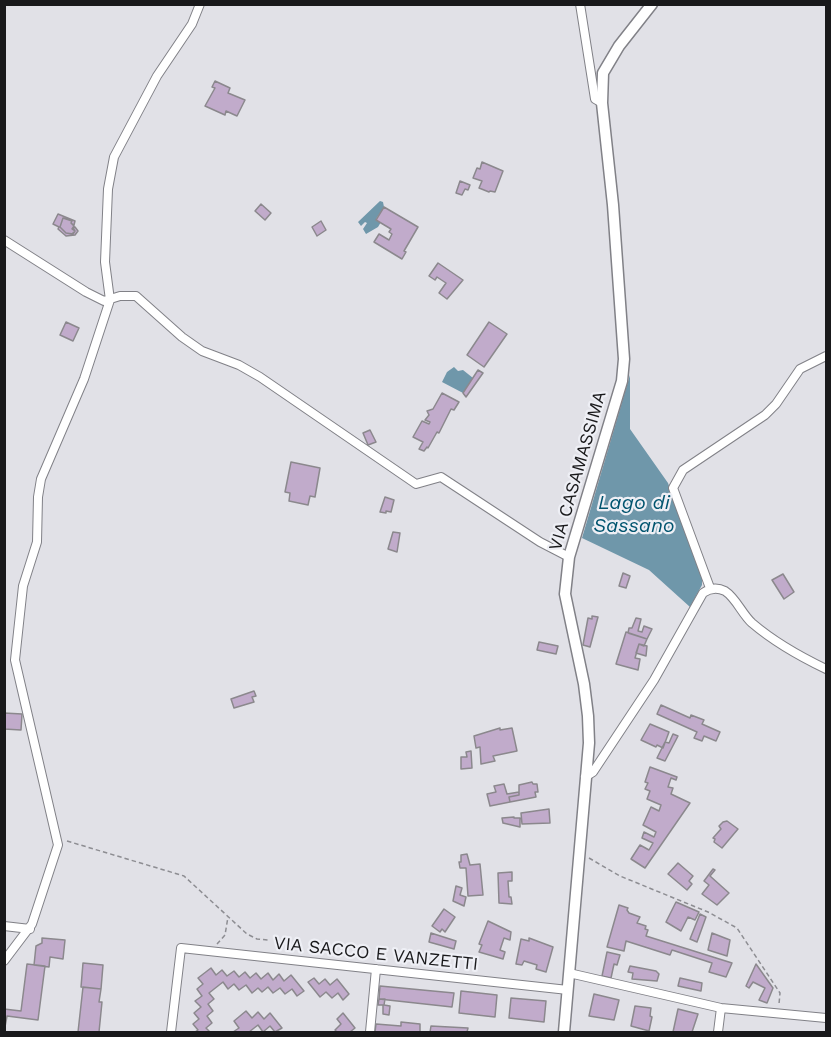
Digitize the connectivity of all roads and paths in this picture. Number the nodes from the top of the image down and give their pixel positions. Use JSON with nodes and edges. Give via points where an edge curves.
{"nodes":[{"id":1,"x":200,"y":4,"type":"edge"},
{"id":2,"x":580,"y":4,"type":"edge"},
{"id":3,"x":652,"y":4,"type":"edge"},
{"id":4,"x":602,"y":103,"type":"junction"},
{"id":5,"x":4,"y":240,"type":"edge"},
{"id":6,"x":110,"y":302,"type":"junction"},
{"id":7,"x":826,"y":356,"type":"edge"},
{"id":8,"x":569,"y":557,"type":"junction"},
{"id":9,"x":710,"y":588,"type":"junction"},
{"id":10,"x":826,"y":669,"type":"edge"},
{"id":11,"x":585,"y":778,"type":"junction"},
{"id":12,"x":58,"y":839,"type":"junction"},
{"id":13,"x":579,"y":852,"type":"junction"},
{"id":14,"x":228,"y":916,"type":"junction"},
{"id":15,"x":4,"y":926,"type":"edge"},
{"id":16,"x":30,"y":929,"type":"junction"},
{"id":17,"x":268,"y":940,"type":"dead end"},
{"id":18,"x":212,"y":951,"type":"junction"},
{"id":19,"x":4,"y":961,"type":"edge"},
{"id":20,"x":376,"y":969,"type":"junction"},
{"id":21,"x":569,"y":973,"type":"junction"},
{"id":22,"x":568,"y":990,"type":"junction"},
{"id":23,"x":721,"y":1008,"type":"junction"},
{"id":24,"x":778,"y":1013,"type":"junction"},
{"id":25,"x":826,"y":1018,"type":"edge"},
{"id":26,"x":171,"y":1032,"type":"edge"},
{"id":27,"x":370,"y":1032,"type":"edge"},
{"id":28,"x":564,"y":1032,"type":"edge"},
{"id":29,"x":718,"y":1032,"type":"edge"}],
"edges":[{"from":1,"to":6,"type":"street","via":[[114,157],[108,189],[105,262]]},
{"from":2,"to":4,"type":"street","via":[[596,99]]},
{"from":3,"to":4,"type":"main road","name":"VIA CASAMASSIMA","via":[[603,74]]},
{"from":4,"to":8,"type":"main road","name":"VIA CASAMASSIMA","via":[[624,359],[622,381]]},
{"from":5,"to":6,"type":"street","via":[[86,292]]},
{"from":6,"to":8,"type":"street","via":[[120,296],[136,296],[202,351],[260,377],[416,483],[441,477]]},
{"from":6,"to":12,"type":"street","via":[[84,379],[42,479],[37,542],[23,586],[15,660]]},
{"from":7,"to":9,"type":"street","via":[[800,369],[765,415],[683,470],[675,482],[673,488]]},
{"from":8,"to":11,"type":"main road","name":"VIA CASAMASSIMA","via":[[565,594],[588,716]]},
{"from":9,"to":10,"type":"street","via":[[727,592],[751,622]]},
{"from":9,"to":11,"type":"street","via":[[703,592],[654,680],[594,772]]},
{"from":11,"to":13,"type":"main road","name":"VIA CASAMASSIMA"},
{"from":12,"to":14,"type":"path","via":[[184,876]]},
{"from":12,"to":16,"type":"street"},
{"from":13,"to":21,"type":"main road","name":"VIA CASAMASSIMA"},
{"from":13,"to":24,"type":"path","via":[[620,876],[737,928],[780,993]]},
{"from":14,"to":17,"type":"path","via":[[247,934]]},
{"from":14,"to":18,"type":"path","via":[[225,935]]},
{"from":15,"to":16,"type":"street"},
{"from":16,"to":19,"type":"street"},
{"from":18,"to":20,"type":"street","name":"VIA SACCO E VANZETTI"},
{"from":18,"to":26,"type":"street","name":"VIA SACCO E VANZETTI","via":[[181,948]]},
{"from":20,"to":22,"type":"street","name":"VIA SACCO E VANZETTI"},
{"from":20,"to":27,"type":"street"},
{"from":21,"to":22,"type":"main road","name":"VIA CASAMASSIMA"},
{"from":21,"to":23,"type":"street"},
{"from":22,"to":28,"type":"main road","name":"VIA CASAMASSIMA"},
{"from":23,"to":24,"type":"street"},
{"from":23,"to":29,"type":"street"},
{"from":24,"to":25,"type":"street"}]}
